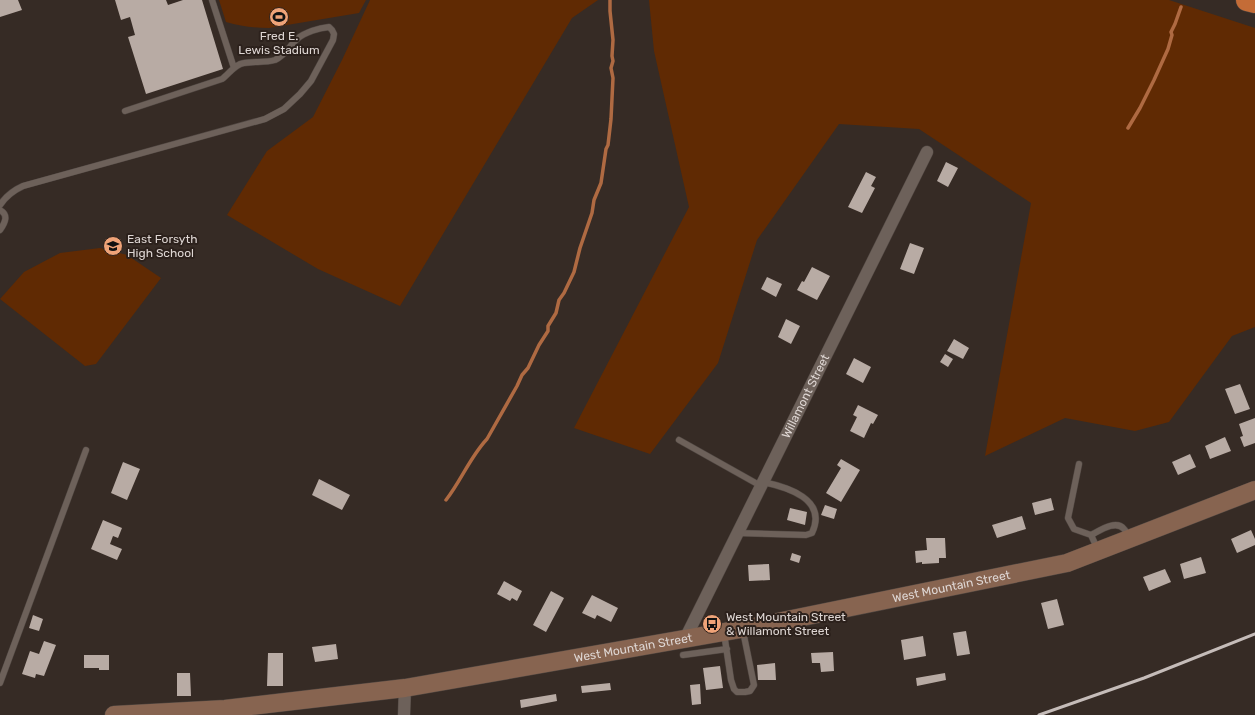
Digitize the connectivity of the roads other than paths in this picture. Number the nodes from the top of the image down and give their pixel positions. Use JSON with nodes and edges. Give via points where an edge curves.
{"nodes":[{"id":1,"x":212,"y":0,"type":"edge"},
{"id":2,"x":1247,"y":0,"type":"edge"},
{"id":3,"x":1255,"y":2,"type":"edge"},
{"id":4,"x":234,"y":68,"type":"junction"},
{"id":5,"x":125,"y":111,"type":"dead end"},
{"id":6,"x":927,"y":152,"type":"dead end"},
{"id":7,"x":0,"y":205,"type":"edge"},
{"id":8,"x":0,"y":210,"type":"edge"},
{"id":9,"x":0,"y":230,"type":"edge"},
{"id":10,"x":679,"y":440,"type":"dead end"},
{"id":11,"x":86,"y":450,"type":"dead end"},
{"id":12,"x":1079,"y":464,"type":"dead end"},
{"id":13,"x":762,"y":484,"type":"junction"},
{"id":14,"x":1255,"y":490,"type":"edge"},
{"id":15,"x":737,"y":533,"type":"junction"},
{"id":16,"x":1095,"y":543,"type":"junction"},
{"id":17,"x":743,"y":629,"type":"junction"},
{"id":18,"x":725,"y":641,"type":"junction"},
{"id":19,"x":684,"y":647,"type":"junction"},
{"id":20,"x":0,"y":683,"type":"edge"},
{"id":21,"x":405,"y":688,"type":"junction"},
{"id":22,"x":114,"y":715,"type":"edge"},
{"id":23,"x":404,"y":715,"type":"edge"}],
"edges":[{"from":1,"to":4,"type":"lane"},
{"from":2,"to":3,"type":"highway"},
{"from":4,"to":5,"type":"lane","via":[[222,79]]},
{"from":4,"to":7,"type":"lane","via":[[243,63],[276,60],[289,50],[297,38],[318,28],[329,27],[334,34],[331,46],[311,81],[284,109],[265,119],[23,186],[13,191]]},
{"from":6,"to":13,"type":"street","name":"Willamont Street"},
{"from":8,"to":9,"type":"lane","via":[[6,215]]},
{"from":10,"to":13,"type":"lane"},
{"from":11,"to":20,"type":"lane"},
{"from":12,"to":16,"type":"lane","via":[[1068,518],[1074,529]]},
{"from":13,"to":15,"type":"street","name":"Willamont Street"},
{"from":13,"to":15,"type":"lane","via":[[786,488],[807,499],[815,513],[816,522],[812,533]]},
{"from":14,"to":16,"type":"main road","name":"West Mountain Street","via":[[1129,539]]},
{"from":15,"to":19,"type":"street","name":"Willamont Street"},
{"from":16,"to":17,"type":"main road","name":"West Mountain Street","via":[[1067,564]]},
{"from":17,"to":18,"type":"main road","name":"West Mountain Street"},
{"from":17,"to":18,"type":"lane","via":[[754,685],[750,691],[741,693],[734,689]]},
{"from":18,"to":19,"type":"main road","name":"West Mountain Street"},
{"from":19,"to":21,"type":"main road","name":"West Mountain Street"},
{"from":21,"to":22,"type":"main road","name":"West Mountain Street","via":[[225,709]]},
{"from":21,"to":23,"type":"street"}]}
